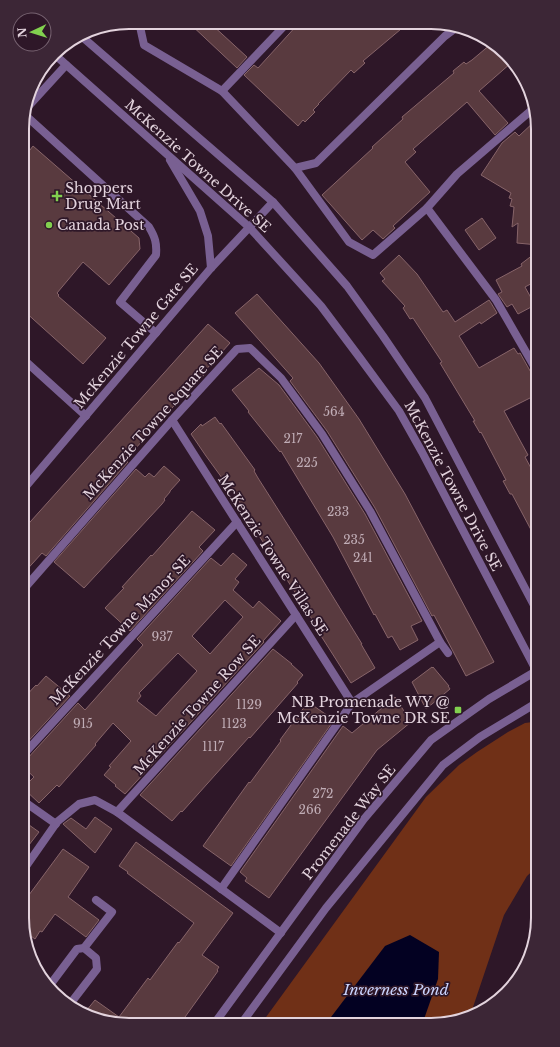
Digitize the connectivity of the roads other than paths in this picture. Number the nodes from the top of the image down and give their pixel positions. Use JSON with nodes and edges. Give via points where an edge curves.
{"nodes":[{"id":1,"x":141,"y":29,"type":"edge"},
{"id":2,"x":281,"y":29,"type":"edge"},
{"id":3,"x":451,"y":31,"type":"edge"},
{"id":4,"x":85,"y":39,"type":"edge"},
{"id":5,"x":59,"y":58,"type":"edge"},
{"id":6,"x":66,"y":65,"type":"junction"},
{"id":7,"x":222,"y":91,"type":"junction"},
{"id":8,"x":32,"y":103,"type":"edge"},
{"id":9,"x":529,"y":112,"type":"edge"},
{"id":10,"x":30,"y":117,"type":"edge"},
{"id":11,"x":167,"y":154,"type":"junction"},
{"id":12,"x":295,"y":168,"type":"junction"},
{"id":13,"x":273,"y":202,"type":"junction"},
{"id":14,"x":428,"y":208,"type":"junction"},
{"id":15,"x":249,"y":227,"type":"junction"},
{"id":16,"x":211,"y":268,"type":"junction"},
{"id":17,"x":156,"y":333,"type":"junction"},
{"id":18,"x":531,"y":361,"type":"edge"},
{"id":19,"x":29,"y":364,"type":"edge"},
{"id":20,"x":86,"y":416,"type":"junction"},
{"id":21,"x":172,"y":420,"type":"junction"},
{"id":22,"x":29,"y":483,"type":"edge"},
{"id":23,"x":237,"y":522,"type":"junction"},
{"id":24,"x":29,"y":583,"type":"edge"},
{"id":25,"x":531,"y":600,"type":"edge"},
{"id":26,"x":296,"y":615,"type":"junction"},
{"id":27,"x":440,"y":642,"type":"junction"},
{"id":28,"x":448,"y":653,"type":"dead end"},
{"id":29,"x":531,"y":660,"type":"edge"},
{"id":30,"x":531,"y":675,"type":"edge"},
{"id":31,"x":352,"y":703,"type":"junction"},
{"id":32,"x":531,"y":706,"type":"edge"},
{"id":33,"x":29,"y":748,"type":"edge"},
{"id":34,"x":29,"y":805,"type":"edge"},
{"id":35,"x":117,"y":812,"type":"junction"},
{"id":36,"x":56,"y":824,"type":"junction"},
{"id":37,"x":29,"y":862,"type":"edge"},
{"id":38,"x":221,"y":889,"type":"junction"},
{"id":39,"x":96,"y":900,"type":"dead end"},
{"id":40,"x":281,"y":933,"type":"junction"},
{"id":41,"x":84,"y":948,"type":"junction"},
{"id":42,"x":52,"y":982,"type":"edge"},
{"id":43,"x":73,"y":1000,"type":"edge"},
{"id":44,"x":218,"y":1018,"type":"edge"},
{"id":45,"x":245,"y":1018,"type":"edge"}],
"edges":[{"from":1,"to":7,"type":"street","via":[[144,45]]},
{"from":2,"to":7,"type":"street"},
{"from":3,"to":12,"type":"street","via":[[316,163]]},
{"from":4,"to":13,"type":"street","name":"McKenzie Towne Drive SE"},
{"from":5,"to":6,"type":"street","name":"McKenzie Towne Drive SE"},
{"from":6,"to":8,"type":"street"},
{"from":6,"to":11,"type":"street","name":"McKenzie Towne Drive SE"},
{"from":7,"to":12,"type":"street"},
{"from":9,"to":14,"type":"street","via":[[457,174]]},
{"from":10,"to":17,"type":"street","via":[[149,227],[156,238],[156,255],[120,302]]},
{"from":11,"to":15,"type":"street","name":"McKenzie Towne Drive SE"},
{"from":11,"to":16,"type":"street","via":[[200,212],[208,236]]},
{"from":12,"to":14,"type":"street","via":[[349,242],[373,255]]},
{"from":13,"to":15,"type":"street","name":"McKenzie Towne Gate SE"},
{"from":13,"to":25,"type":"street","name":"McKenzie Towne Drive SE","via":[[347,286],[425,398]]},
{"from":14,"to":18,"type":"street","via":[[496,300]]},
{"from":15,"to":16,"type":"street","name":"McKenzie Towne Gate SE"},
{"from":15,"to":29,"type":"street","name":"McKenzie Towne Drive SE","via":[[321,306],[399,411]]},
{"from":16,"to":17,"type":"street","name":"McKenzie Towne Gate SE"},
{"from":17,"to":20,"type":"street","name":"McKenzie Towne Gate SE"},
{"from":19,"to":20,"type":"street"},
{"from":20,"to":22,"type":"street","name":"McKenzie Towne Gate SE"},
{"from":21,"to":23,"type":"street","name":"McKenzie Towne Villas SE"},
{"from":21,"to":24,"type":"street","name":"McKenzie Towne Square SE"},
{"from":21,"to":27,"type":"street","name":"McKenzie Towne Square SE","via":[[237,349],[250,348],[281,378],[322,434],[370,511]]},
{"from":23,"to":26,"type":"street","name":"McKenzie Towne Villas SE"},
{"from":23,"to":33,"type":"street","name":"McKenzie Towne Manor SE"},
{"from":26,"to":31,"type":"street","name":"McKenzie Towne Villas SE"},
{"from":26,"to":35,"type":"street","name":"McKenzie Towne Row SE"},
{"from":27,"to":28,"type":"street","name":"McKenzie Towne Square SE"},
{"from":27,"to":31,"type":"street"},
{"from":30,"to":40,"type":"street","name":"Promenade Way SE","via":[[489,699],[431,740],[364,819]]},
{"from":31,"to":38,"type":"street"},
{"from":32,"to":45,"type":"street","via":[[480,737],[443,765],[326,908]]},
{"from":34,"to":36,"type":"street"},
{"from":35,"to":36,"type":"street","via":[[95,800],[79,804]]},
{"from":35,"to":38,"type":"street"},
{"from":36,"to":37,"type":"street"},
{"from":38,"to":40,"type":"street"},
{"from":39,"to":41,"type":"street","via":[[112,912]]},
{"from":40,"to":44,"type":"street","name":"Promenade Way SE"},
{"from":41,"to":42,"type":"street","via":[[77,949]]},
{"from":41,"to":43,"type":"street","via":[[96,958],[97,969]]}]}
